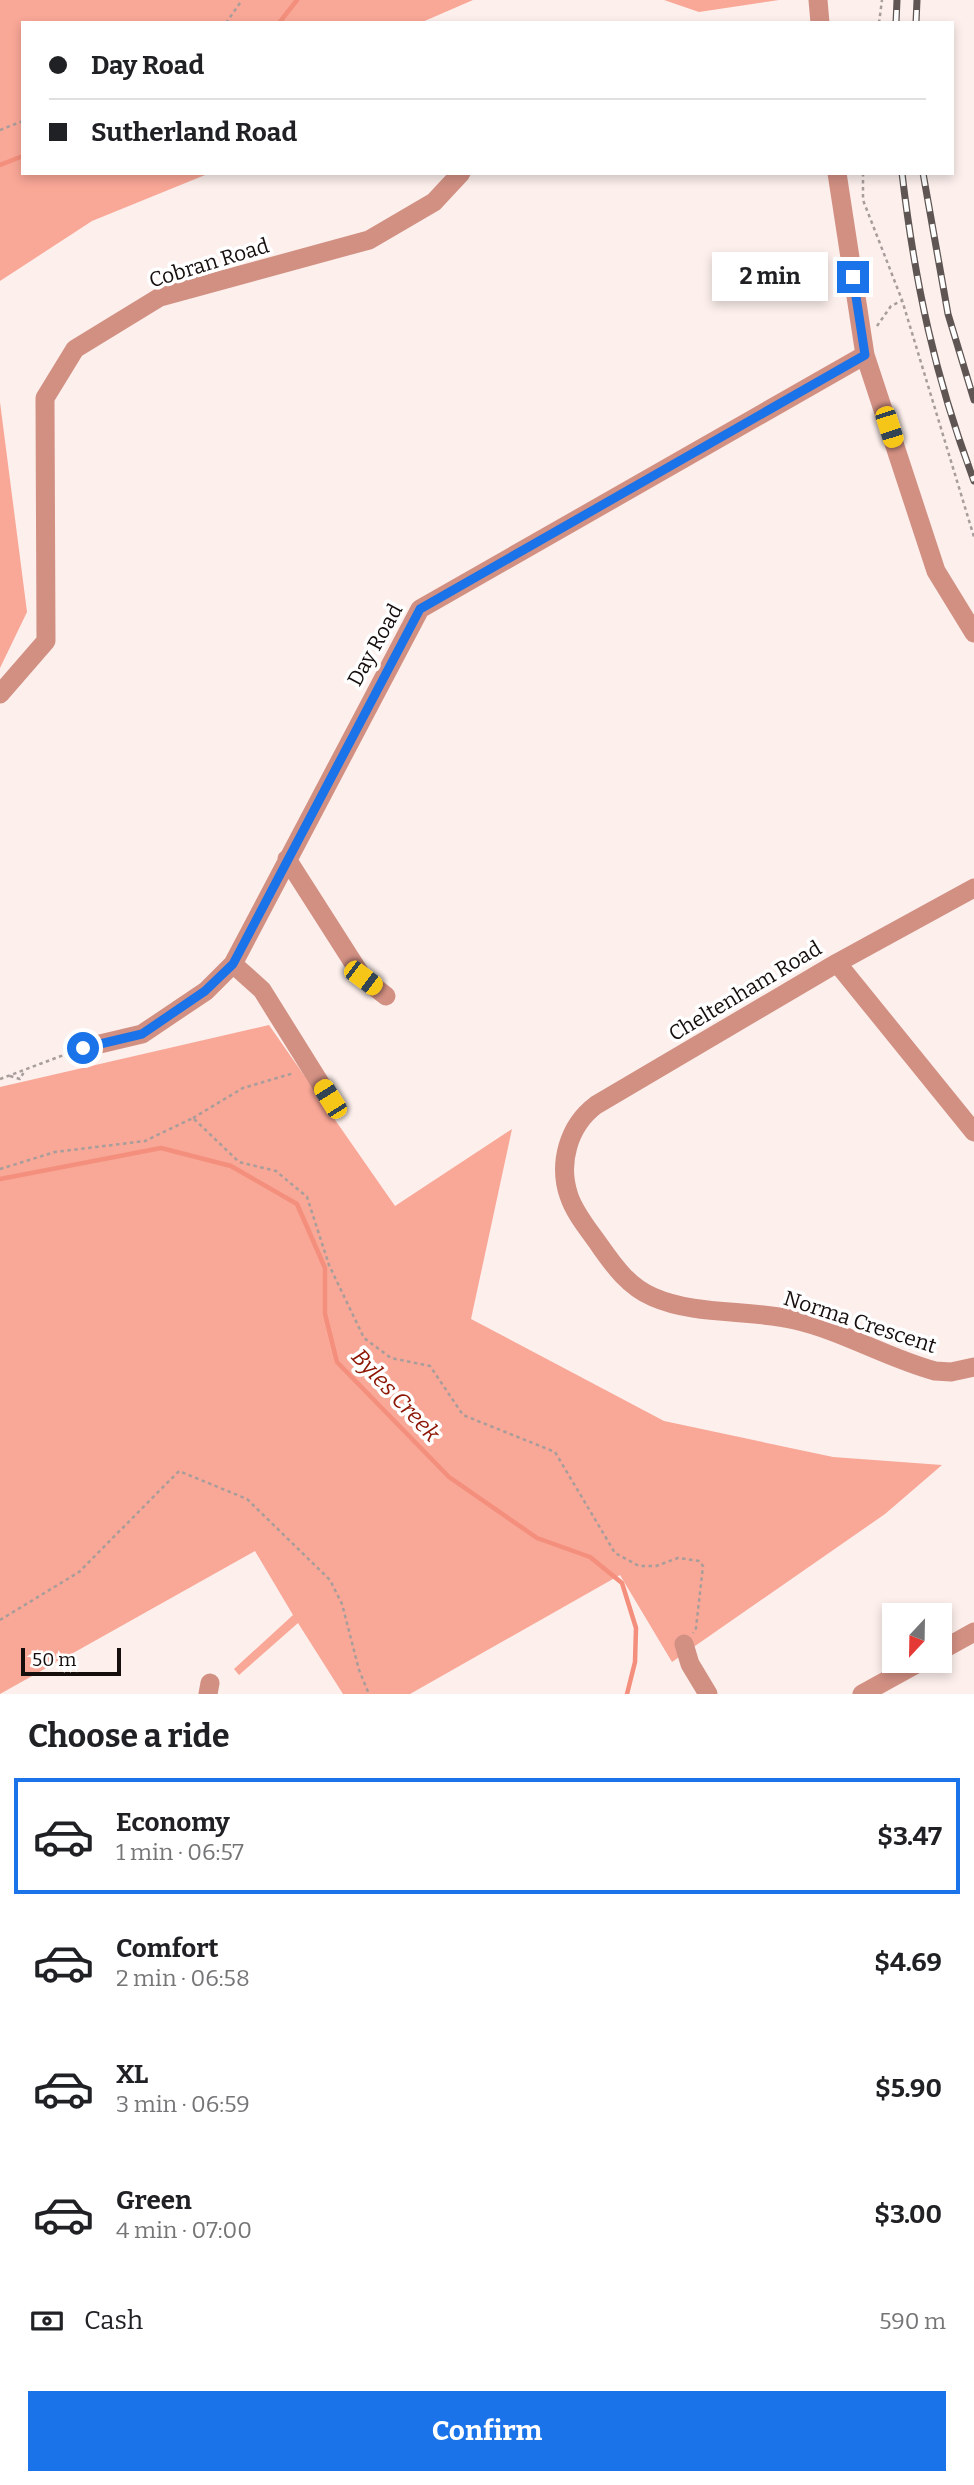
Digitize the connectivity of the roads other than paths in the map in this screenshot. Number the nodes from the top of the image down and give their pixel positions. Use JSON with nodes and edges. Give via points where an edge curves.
{"nodes":[{"id":1,"x":818,"y":0,"type":"edge"},
{"id":2,"x":820,"y":21,"type":"edge"},
{"id":3,"x":459,"y":175,"type":"edge"},
{"id":4,"x":837,"y":175,"type":"edge"},
{"id":5,"x":865,"y":355,"type":"junction"},
{"id":6,"x":974,"y":634,"type":"edge"},
{"id":7,"x":0,"y":694,"type":"edge"},
{"id":8,"x":287,"y":859,"type":"junction"},
{"id":9,"x":974,"y":888,"type":"edge"},
{"id":10,"x":837,"y":963,"type":"junction"},
{"id":11,"x":233,"y":964,"type":"junction"},
{"id":12,"x":386,"y":996,"type":"dead end"},
{"id":13,"x":83,"y":1048,"type":"road end"},
{"id":14,"x":330,"y":1099,"type":"dead end"},
{"id":15,"x":974,"y":1132,"type":"edge"},
{"id":16,"x":565,"y":1159,"type":"joint"},
{"id":17,"x":974,"y":1367,"type":"edge"},
{"id":18,"x":974,"y":1632,"type":"edge"},
{"id":19,"x":684,"y":1644,"type":"road end"},
{"id":20,"x":952,"y":1644,"type":"edge"},
{"id":21,"x":900,"y":1673,"type":"edge"},
{"id":22,"x":708,"y":1694,"type":"edge"},
{"id":23,"x":862,"y":1694,"type":"edge"}],
"edges":[{"from":1,"to":2,"type":"street"},
{"from":3,"to":7,"type":"street","name":"Cobran Road","via":[[434,202],[369,240],[160,297],[75,349],[46,398],[46,641]]},
{"from":4,"to":5,"type":"street"},
{"from":5,"to":6,"type":"street","via":[[936,572]]},
{"from":5,"to":8,"type":"street","name":"Day Road","via":[[420,609]]},
{"from":8,"to":11,"type":"street","name":"Day Road"},
{"from":8,"to":12,"type":"street","via":[[363,978]]},
{"from":9,"to":10,"type":"street","name":"Cheltenham Road"},
{"from":10,"to":15,"type":"street"},
{"from":10,"to":16,"type":"street","name":"Cheltenham Road","via":[[596,1105],[576,1125]]},
{"from":11,"to":13,"type":"street","name":"Day Road","via":[[205,991],[142,1034]]},
{"from":11,"to":14,"type":"street","via":[[262,990]]},
{"from":16,"to":17,"type":"street","name":"Norma Crescent","via":[[565,1180],[576,1212],[624,1277],[652,1297],[795,1320],[935,1371]]},
{"from":18,"to":20,"type":"street"},
{"from":19,"to":22,"type":"street"},
{"from":21,"to":23,"type":"street"}]}
